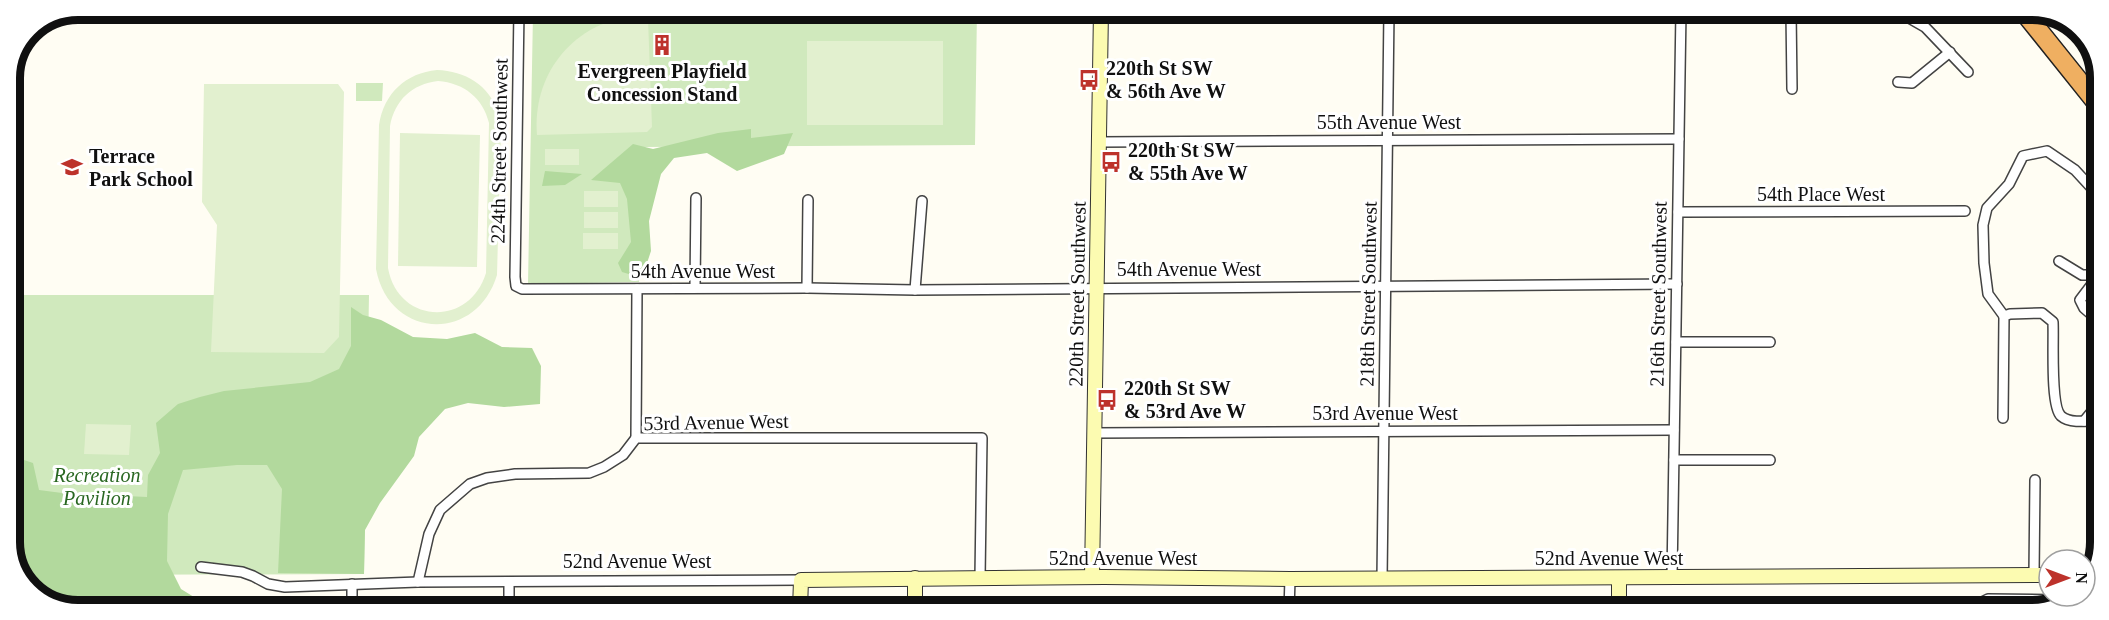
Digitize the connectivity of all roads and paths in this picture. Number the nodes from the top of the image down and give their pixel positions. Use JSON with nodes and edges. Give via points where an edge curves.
{"nodes":[{"id":1,"x":519,"y":20,"type":"edge"},
{"id":2,"x":1101,"y":20,"type":"edge"},
{"id":3,"x":1389,"y":20,"type":"edge"},
{"id":4,"x":1681,"y":20,"type":"edge"},
{"id":5,"x":1791,"y":20,"type":"edge"},
{"id":6,"x":1913,"y":20,"type":"edge"},
{"id":7,"x":2030,"y":20,"type":"edge"},
{"id":8,"x":1950,"y":52,"type":"junction"},
{"id":9,"x":1968,"y":72,"type":"dead end"},
{"id":10,"x":1898,"y":82,"type":"dead end"},
{"id":11,"x":1792,"y":88,"type":"dead end"},
{"id":12,"x":2089,"y":93,"type":"edge"},
{"id":13,"x":1679,"y":139,"type":"junction"},
{"id":14,"x":1388,"y":140,"type":"junction"},
{"id":15,"x":1099,"y":142,"type":"junction"},
{"id":16,"x":2089,"y":185,"type":"edge"},
{"id":17,"x":696,"y":198,"type":"dead end"},
{"id":18,"x":808,"y":200,"type":"dead end"},
{"id":19,"x":922,"y":201,"type":"dead end"},
{"id":20,"x":1965,"y":211,"type":"dead end"},
{"id":21,"x":1678,"y":212,"type":"junction"},
{"id":22,"x":2060,"y":261,"type":"dead end"},
{"id":23,"x":2089,"y":275,"type":"edge"},
{"id":24,"x":1677,"y":284,"type":"junction"},
{"id":25,"x":1386,"y":285,"type":"junction"},
{"id":26,"x":696,"y":288,"type":"junction"},
{"id":27,"x":807,"y":288,"type":"junction"},
{"id":28,"x":1096,"y":288,"type":"junction"},
{"id":29,"x":522,"y":289,"type":"joint"},
{"id":30,"x":637,"y":289,"type":"junction"},
{"id":31,"x":2089,"y":289,"type":"edge"},
{"id":32,"x":915,"y":290,"type":"junction"},
{"id":33,"x":2090,"y":313,"type":"edge"},
{"id":34,"x":2004,"y":316,"type":"junction"},
{"id":35,"x":1676,"y":342,"type":"junction"},
{"id":36,"x":1770,"y":342,"type":"dead end"},
{"id":37,"x":2090,"y":415,"type":"edge"},
{"id":38,"x":2003,"y":418,"type":"dead end"},
{"id":39,"x":2090,"y":421,"type":"edge"},
{"id":40,"x":2084,"y":422,"type":"junction"},
{"id":41,"x":1674,"y":430,"type":"junction"},
{"id":42,"x":1384,"y":431,"type":"junction"},
{"id":43,"x":1095,"y":433,"type":"junction"},
{"id":44,"x":636,"y":438,"type":"junction"},
{"id":45,"x":1674,"y":460,"type":"junction"},
{"id":46,"x":1770,"y":460,"type":"dead end"},
{"id":47,"x":2035,"y":480,"type":"dead end"},
{"id":48,"x":201,"y":567,"type":"dead end"},
{"id":49,"x":2034,"y":575,"type":"joint"},
{"id":50,"x":1092,"y":577,"type":"junction"},
{"id":51,"x":1672,"y":577,"type":"junction"},
{"id":52,"x":915,"y":578,"type":"junction"},
{"id":53,"x":980,"y":578,"type":"junction"},
{"id":54,"x":1619,"y":578,"type":"junction"},
{"id":55,"x":1290,"y":579,"type":"junction"},
{"id":56,"x":1382,"y":579,"type":"junction"},
{"id":57,"x":801,"y":580,"type":"junction"},
{"id":58,"x":418,"y":582,"type":"junction"},
{"id":59,"x":508,"y":582,"type":"junction"},
{"id":60,"x":352,"y":584,"type":"junction"},
{"id":61,"x":352,"y":600,"type":"edge"},
{"id":62,"x":508,"y":600,"type":"edge"},
{"id":63,"x":800,"y":600,"type":"edge"},
{"id":64,"x":915,"y":600,"type":"edge"},
{"id":65,"x":1289,"y":600,"type":"edge"},
{"id":66,"x":1619,"y":600,"type":"edge"},
{"id":67,"x":1986,"y":600,"type":"edge"},
{"id":68,"x":2037,"y":600,"type":"edge"}],
"edges":[{"from":1,"to":29,"type":"street","name":"224th Street Southwest","via":[[515,277],[516,286]]},
{"from":2,"to":15,"type":"street","name":"220th Street Southwest"},
{"from":3,"to":14,"type":"street","name":"218th Street Southwest"},
{"from":4,"to":13,"type":"street","name":"216th Street Southwest"},
{"from":5,"to":11,"type":"street"},
{"from":6,"to":8,"type":"street"},
{"from":7,"to":12,"type":"highway"},
{"from":8,"to":9,"type":"street"},
{"from":8,"to":10,"type":"street","via":[[1912,82]]},
{"from":13,"to":14,"type":"street","name":"55th Avenue West"},
{"from":13,"to":21,"type":"street","name":"216th Street Southwest"},
{"from":14,"to":15,"type":"street","name":"55th Avenue West"},
{"from":14,"to":25,"type":"street","name":"218th Street Southwest"},
{"from":15,"to":28,"type":"street","name":"220th Street Southwest"},
{"from":16,"to":34,"type":"street","via":[[2047,151],[2023,156],[2009,184],[1987,208],[1983,225],[1988,294]]},
{"from":17,"to":26,"type":"street"},
{"from":18,"to":27,"type":"street"},
{"from":19,"to":32,"type":"street"},
{"from":20,"to":21,"type":"street","name":"54th Place West"},
{"from":21,"to":24,"type":"street","name":"216th Street Southwest"},
{"from":22,"to":23,"type":"street","via":[[2082,275]]},
{"from":24,"to":25,"type":"street","name":"54th Avenue West"},
{"from":24,"to":35,"type":"street","name":"216th Street Southwest"},
{"from":25,"to":28,"type":"street","name":"54th Avenue West"},
{"from":25,"to":42,"type":"street","name":"218th Street Southwest"},
{"from":26,"to":27,"type":"street","name":"54th Avenue West"},
{"from":26,"to":30,"type":"street","name":"54th Avenue West"},
{"from":27,"to":32,"type":"street","name":"54th Avenue West"},
{"from":28,"to":32,"type":"street","name":"54th Avenue West"},
{"from":28,"to":43,"type":"street","name":"220th Street Southwest"},
{"from":29,"to":30,"type":"street","name":"54th Avenue West"},
{"from":30,"to":44,"type":"street"},
{"from":31,"to":33,"type":"street","via":[[2080,300]]},
{"from":34,"to":38,"type":"street"},
{"from":34,"to":40,"type":"street","via":[[2042,313],[2053,322],[2054,402],[2060,416]]},
{"from":35,"to":36,"type":"street"},
{"from":35,"to":41,"type":"street","name":"216th Street Southwest"},
{"from":37,"to":40,"type":"street"},
{"from":39,"to":40,"type":"street"},
{"from":41,"to":42,"type":"street","name":"53rd Avenue West"},
{"from":41,"to":45,"type":"street","name":"216th Street Southwest"},
{"from":42,"to":43,"type":"street","name":"53rd Avenue West"},
{"from":42,"to":56,"type":"street","name":"218th Street Southwest"},
{"from":43,"to":50,"type":"street","name":"220th Street Southwest"},
{"from":44,"to":53,"type":"street","name":"53rd Avenue West","via":[[982,438]]},
{"from":44,"to":58,"type":"street","name":"53rd Avenue West","via":[[623,455],[589,473],[515,474],[470,484],[440,510],[429,534]]},
{"from":45,"to":46,"type":"street"},
{"from":45,"to":51,"type":"street","name":"216th Street Southwest"},
{"from":47,"to":49,"type":"street"},
{"from":48,"to":60,"type":"street","name":"52nd Avenue West","via":[[242,572],[285,588]]},
{"from":49,"to":51,"type":"street","name":"52nd Avenue West"},
{"from":50,"to":53,"type":"street","name":"52nd Avenue West"},
{"from":50,"to":55,"type":"street","name":"52nd Avenue West"},
{"from":51,"to":54,"type":"street","name":"52nd Avenue West"},
{"from":52,"to":53,"type":"street","name":"52nd Avenue West"},
{"from":52,"to":57,"type":"street","name":"52nd Avenue West"},
{"from":52,"to":64,"type":"street"},
{"from":54,"to":56,"type":"street","name":"52nd Avenue West"},
{"from":54,"to":66,"type":"street"},
{"from":55,"to":56,"type":"street","name":"52nd Avenue West"},
{"from":55,"to":65,"type":"street"},
{"from":57,"to":59,"type":"street","name":"52nd Avenue West"},
{"from":57,"to":63,"type":"street"},
{"from":58,"to":59,"type":"street","name":"52nd Avenue West"},
{"from":58,"to":60,"type":"street","name":"52nd Avenue West"},
{"from":59,"to":62,"type":"street"},
{"from":60,"to":61,"type":"street"},
{"from":67,"to":68,"type":"street"}]}
